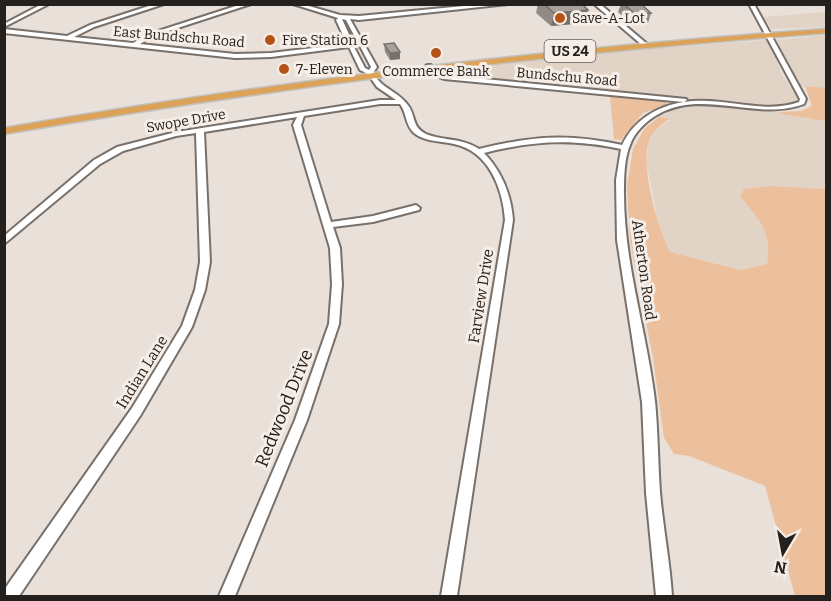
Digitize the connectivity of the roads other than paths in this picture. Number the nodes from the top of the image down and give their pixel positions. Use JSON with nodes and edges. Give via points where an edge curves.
{"nodes":[{"id":1,"x":46,"y":4,"type":"edge"},
{"id":2,"x":162,"y":4,"type":"edge"},
{"id":3,"x":249,"y":4,"type":"edge"},
{"id":4,"x":295,"y":4,"type":"edge"},
{"id":5,"x":506,"y":4,"type":"edge"},
{"id":6,"x":597,"y":4,"type":"edge"},
{"id":7,"x":752,"y":4,"type":"edge"},
{"id":8,"x":470,"y":6,"type":"edge"},
{"id":9,"x":342,"y":16,"type":"junction"},
{"id":10,"x":4,"y":26,"type":"edge"},
{"id":11,"x":4,"y":31,"type":"edge"},
{"id":12,"x":826,"y":31,"type":"edge"},
{"id":13,"x":771,"y":35,"type":"junction"},
{"id":14,"x":67,"y":38,"type":"junction"},
{"id":15,"x":361,"y":44,"type":"junction"},
{"id":16,"x":644,"y":44,"type":"junction"},
{"id":17,"x":134,"y":45,"type":"junction"},
{"id":18,"x":352,"y":45,"type":"junction"},
{"id":19,"x":366,"y":54,"type":"junction"},
{"id":20,"x":356,"y":56,"type":"junction"},
{"id":21,"x":429,"y":66,"type":"junction"},
{"id":22,"x":370,"y":73,"type":"junction"},
{"id":23,"x":402,"y":102,"type":"junction"},
{"id":24,"x":708,"y":102,"type":"junction"},
{"id":25,"x":301,"y":117,"type":"junction"},
{"id":26,"x":200,"y":130,"type":"junction"},
{"id":27,"x":4,"y":131,"type":"edge"},
{"id":28,"x":625,"y":148,"type":"junction"},
{"id":29,"x":478,"y":152,"type":"junction"},
{"id":30,"x":416,"y":208,"type":"dead end"},
{"id":31,"x":328,"y":225,"type":"junction"},
{"id":32,"x":4,"y":241,"type":"edge"},
{"id":33,"x":10,"y":597,"type":"edge"},
{"id":34,"x":227,"y":597,"type":"edge"},
{"id":35,"x":449,"y":597,"type":"edge"},
{"id":36,"x":664,"y":597,"type":"edge"}],
"edges":[{"from":1,"to":10,"type":"street"},
{"from":2,"to":14,"type":"street"},
{"from":3,"to":17,"type":"street","via":[[151,35]]},
{"from":4,"to":9,"type":"street"},
{"from":5,"to":8,"type":"street"},
{"from":6,"to":16,"type":"street"},
{"from":7,"to":13,"type":"street"},
{"from":8,"to":9,"type":"street","via":[[359,18]]},
{"from":9,"to":15,"type":"street","via":[[348,19]]},
{"from":9,"to":18,"type":"street","via":[[339,20]]},
{"from":11,"to":14,"type":"street","name":"East Bundschu Road"},
{"from":12,"to":13,"type":"highway","number":"US 24"},
{"from":13,"to":16,"type":"highway","number":"US 24"},
{"from":13,"to":24,"type":"street","name":"Atherton Road","via":[[781,65],[802,103],[779,108]]},
{"from":14,"to":17,"type":"street","name":"East Bundschu Road"},
{"from":15,"to":18,"type":"street","name":"East Bundschu Road"},
{"from":15,"to":19,"type":"street"},
{"from":16,"to":21,"type":"highway","number":"US 24"},
{"from":17,"to":18,"type":"street","name":"East Bundschu Road","via":[[258,56]]},
{"from":18,"to":20,"type":"street"},
{"from":19,"to":20,"type":"street"},
{"from":19,"to":22,"type":"street","via":[[374,67]]},
{"from":20,"to":22,"type":"street","via":[[362,69]]},
{"from":21,"to":22,"type":"highway","number":"US 24"},
{"from":21,"to":24,"type":"street","name":"Bundschu Road","via":[[433,73],[444,77]]},
{"from":22,"to":23,"type":"street","via":[[377,85]]},
{"from":22,"to":27,"type":"highway","number":"US 24"},
{"from":23,"to":25,"type":"street","name":"Swope Drive"},
{"from":23,"to":29,"type":"street","name":"Farview Drive","via":[[410,109],[410,124],[416,130],[462,143]]},
{"from":24,"to":28,"type":"street","name":"Atherton Road","via":[[663,109],[640,125]]},
{"from":25,"to":26,"type":"street","name":"Swope Drive"},
{"from":25,"to":31,"type":"street","name":"Redwood Drive","via":[[297,125]]},
{"from":26,"to":32,"type":"street","name":"Swope Drive","via":[[148,140],[105,156]]},
{"from":26,"to":33,"type":"street","name":"Indian Lane","via":[[205,262],[187,327],[136,412]]},
{"from":28,"to":29,"type":"street","via":[[556,137]]},
{"from":28,"to":36,"type":"street","name":"Atherton Road","via":[[620,201],[623,246],[648,391]]},
{"from":29,"to":35,"type":"street","name":"Farview Drive","via":[[502,183],[509,202],[509,220]]},
{"from":30,"to":31,"type":"street"},
{"from":31,"to":34,"type":"street","name":"Redwood Drive","via":[[335,257],[334,324],[301,420]]}]}
